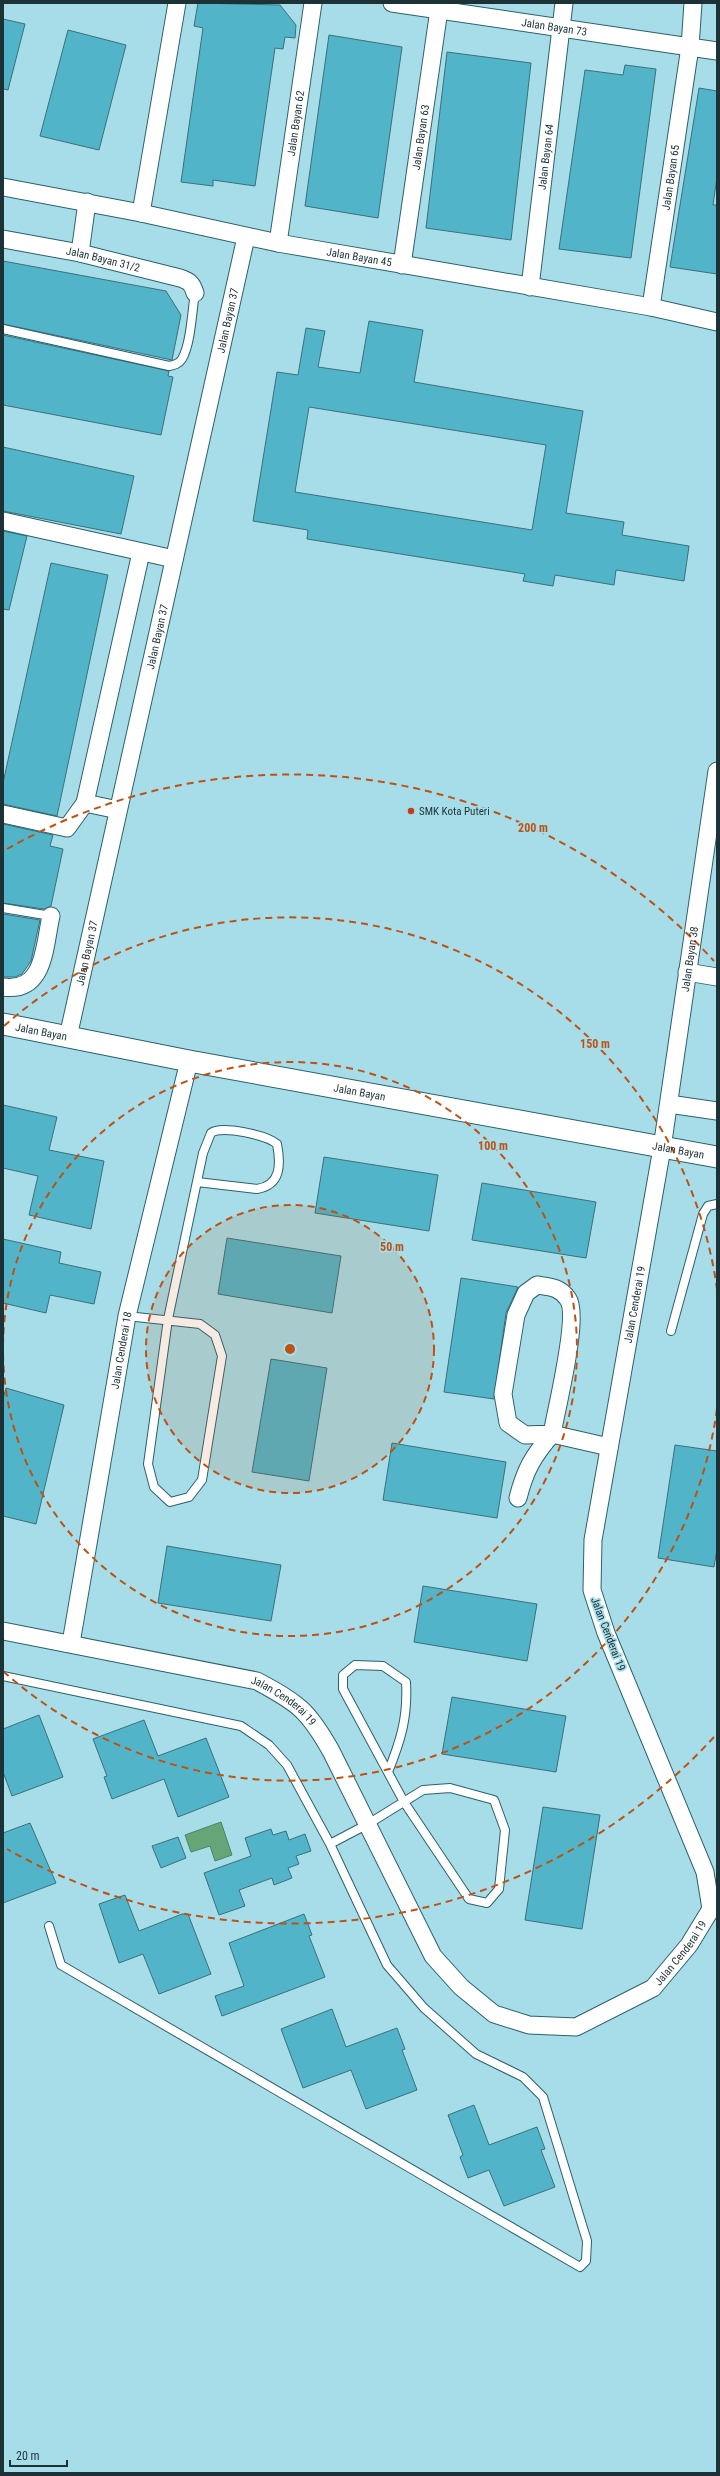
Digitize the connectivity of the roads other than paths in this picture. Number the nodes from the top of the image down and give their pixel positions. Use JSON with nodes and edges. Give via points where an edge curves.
{"nodes":[{"id":1,"x":177,"y":3,"type":"edge"},
{"id":2,"x":313,"y":3,"type":"edge"},
{"id":3,"x":392,"y":3,"type":"edge"},
{"id":4,"x":564,"y":3,"type":"edge"},
{"id":5,"x":693,"y":3,"type":"edge"},
{"id":6,"x":440,"y":6,"type":"edge"},
{"id":7,"x":562,"y":28,"type":"junction"},
{"id":8,"x":690,"y":47,"type":"junction"},
{"id":9,"x":717,"y":51,"type":"edge"},
{"id":10,"x":3,"y":187,"type":"edge"},
{"id":11,"x":87,"y":202,"type":"junction"},
{"id":12,"x":141,"y":213,"type":"junction"},
{"id":13,"x":246,"y":236,"type":"junction"},
{"id":14,"x":3,"y":239,"type":"edge"},
{"id":15,"x":278,"y":243,"type":"junction"},
{"id":16,"x":80,"y":253,"type":"junction"},
{"id":17,"x":402,"y":265,"type":"junction"},
{"id":18,"x":530,"y":287,"type":"junction"},
{"id":19,"x":195,"y":293,"type":"joint"},
{"id":20,"x":650,"y":307,"type":"junction"},
{"id":21,"x":717,"y":322,"type":"edge"},
{"id":22,"x":3,"y":329,"type":"edge"},
{"id":23,"x":3,"y":520,"type":"edge"},
{"id":24,"x":140,"y":557,"type":"dead end"},
{"id":25,"x":174,"y":559,"type":"junction"},
{"id":26,"x":717,"y":771,"type":"edge"},
{"id":27,"x":85,"y":803,"type":"junction"},
{"id":28,"x":118,"y":810,"type":"junction"},
{"id":29,"x":3,"y":814,"type":"edge"},
{"id":30,"x":711,"y":848,"type":"edge"},
{"id":31,"x":3,"y":908,"type":"edge"},
{"id":32,"x":51,"y":916,"type":"joint"},
{"id":33,"x":688,"y":972,"type":"junction"},
{"id":34,"x":717,"y":977,"type":"edge"},
{"id":35,"x":3,"y":987,"type":"edge"},
{"id":36,"x":3,"y":1024,"type":"edge"},
{"id":37,"x":68,"y":1037,"type":"junction"},
{"id":38,"x":189,"y":1061,"type":"junction"},
{"id":39,"x":668,"y":1104,"type":"junction"},
{"id":40,"x":717,"y":1111,"type":"edge"},
{"id":41,"x":662,"y":1148,"type":"junction"},
{"id":42,"x":717,"y":1157,"type":"edge"},
{"id":43,"x":197,"y":1182,"type":"junction"},
{"id":44,"x":717,"y":1204,"type":"edge"},
{"id":45,"x":127,"y":1316,"type":"junction"},
{"id":46,"x":168,"y":1319,"type":"junction"},
{"id":47,"x":671,"y":1331,"type":"dead end"},
{"id":48,"x":552,"y":1434,"type":"junction"},
{"id":49,"x":609,"y":1447,"type":"junction"},
{"id":50,"x":518,"y":1498,"type":"dead end"},
{"id":51,"x":3,"y":1631,"type":"edge"},
{"id":52,"x":71,"y":1643,"type":"junction"},
{"id":53,"x":3,"y":1676,"type":"edge"},
{"id":54,"x":388,"y":1772,"type":"junction"},
{"id":55,"x":404,"y":1802,"type":"junction"},
{"id":56,"x":368,"y":1824,"type":"junction"},
{"id":57,"x":330,"y":1844,"type":"junction"},
{"id":58,"x":49,"y":1926,"type":"dead end"}],
"edges":[{"from":1,"to":12,"type":"street"},
{"from":2,"to":15,"type":"street","name":"Jalan Bayan 62"},
{"from":3,"to":6,"type":"street","name":"Jalan Bayan 73"},
{"from":4,"to":7,"type":"street","name":"Jalan Bayan 64"},
{"from":5,"to":8,"type":"street","name":"Jalan Bayan 65"},
{"from":6,"to":7,"type":"street","name":"Jalan Bayan 73"},
{"from":6,"to":17,"type":"street","name":"Jalan Bayan 63"},
{"from":7,"to":8,"type":"street","name":"Jalan Bayan 73"},
{"from":7,"to":18,"type":"street","name":"Jalan Bayan 64"},
{"from":8,"to":9,"type":"street","name":"Jalan Bayan 73"},
{"from":8,"to":20,"type":"street","name":"Jalan Bayan 65"},
{"from":10,"to":11,"type":"street","name":"Jalan Bayan 45"},
{"from":11,"to":12,"type":"street","name":"Jalan Bayan 45"},
{"from":11,"to":16,"type":"street"},
{"from":12,"to":13,"type":"street","name":"Jalan Bayan 45"},
{"from":13,"to":15,"type":"street","name":"Jalan Bayan 45"},
{"from":13,"to":25,"type":"street","name":"Jalan Bayan 37"},
{"from":14,"to":16,"type":"street","name":"Jalan Bayan 31/2"},
{"from":15,"to":17,"type":"street","name":"Jalan Bayan 45"},
{"from":16,"to":19,"type":"street","name":"Jalan Bayan 31/2","via":[[188,280],[193,285]]},
{"from":17,"to":18,"type":"street","name":"Jalan Bayan 45"},
{"from":18,"to":20,"type":"street","name":"Jalan Bayan 45"},
{"from":19,"to":22,"type":"lane","via":[[186,348],[182,359],[169,366]]},
{"from":20,"to":21,"type":"street","name":"Jalan Bayan 45"},
{"from":23,"to":25,"type":"street"},
{"from":24,"to":27,"type":"street"},
{"from":25,"to":28,"type":"street","name":"Jalan Bayan 37"},
{"from":26,"to":30,"type":"street","name":"Jalan Bayan 38"},
{"from":27,"to":28,"type":"street"},
{"from":27,"to":29,"type":"street","via":[[67,828]]},
{"from":28,"to":37,"type":"street","name":"Jalan Bayan 37"},
{"from":30,"to":33,"type":"street","name":"Jalan Bayan 38"},
{"from":31,"to":32,"type":"lane"},
{"from":32,"to":35,"type":"street","via":[[37,975],[28,984],[18,988]]},
{"from":33,"to":34,"type":"street"},
{"from":33,"to":39,"type":"street","name":"Jalan Bayan 38"},
{"from":36,"to":37,"type":"street","name":"Jalan Bayan"},
{"from":37,"to":38,"type":"street","name":"Jalan Bayan"},
{"from":38,"to":41,"type":"street","name":"Jalan Bayan"},
{"from":38,"to":45,"type":"street","name":"Jalan Cenderai 18"},
{"from":39,"to":40,"type":"street"},
{"from":39,"to":41,"type":"street","name":"Jalan Bayan 38"},
{"from":41,"to":42,"type":"street","name":"Jalan Bayan"},
{"from":41,"to":49,"type":"street","name":"Jalan Cenderai 19"},
{"from":43,"to":43,"type":"lane","via":[[257,1189],[267,1187],[275,1179],[279,1162],[277,1144],[266,1138],[222,1129],[215,1130],[206,1142]]},
{"from":43,"to":46,"type":"lane"},
{"from":44,"to":47,"type":"lane","via":[[708,1206],[703,1214]]},
{"from":45,"to":46,"type":"lane"},
{"from":45,"to":52,"type":"street","name":"Jalan Cenderai 18"},
{"from":46,"to":46,"type":"lane","via":[[200,1324],[215,1335],[222,1356],[202,1480],[189,1497],[170,1502],[154,1487],[148,1464]]},
{"from":48,"to":48,"type":"street","via":[[525,1435],[508,1423],[503,1394],[516,1316],[526,1293],[537,1285],[556,1287],[569,1300],[573,1321]]},
{"from":48,"to":49,"type":"street"},
{"from":48,"to":50,"type":"street","via":[[524,1472]]},
{"from":49,"to":56,"type":"street","name":"Jalan Cenderai 19","via":[[592,1540],[592,1590],[606,1633],[706,1872],[711,1909],[689,1945],[653,1988],[576,2027],[529,2025],[494,2014],[461,1987],[432,1956]]},
{"from":51,"to":52,"type":"street","name":"Jalan Cenderai 19"},
{"from":52,"to":56,"type":"street","name":"Jalan Cenderai 19","via":[[257,1681],[291,1699],[314,1721]]},
{"from":53,"to":57,"type":"lane","via":[[241,1726],[269,1745],[287,1764]]},
{"from":54,"to":54,"type":"lane","via":[[343,1689],[343,1675],[355,1665],[383,1666],[406,1682],[408,1708],[398,1747]]},
{"from":54,"to":55,"type":"lane"},
{"from":55,"to":55,"type":"lane","via":[[423,1790],[450,1788],[494,1800],[505,1830],[499,1889],[487,1903],[469,1899]]},
{"from":55,"to":56,"type":"lane"},
{"from":56,"to":57,"type":"lane"},
{"from":57,"to":58,"type":"lane","via":[[387,1965],[424,2008],[476,2054],[523,2077],[543,2097],[587,2242],[586,2261],[580,2267],[61,1965]]}]}
